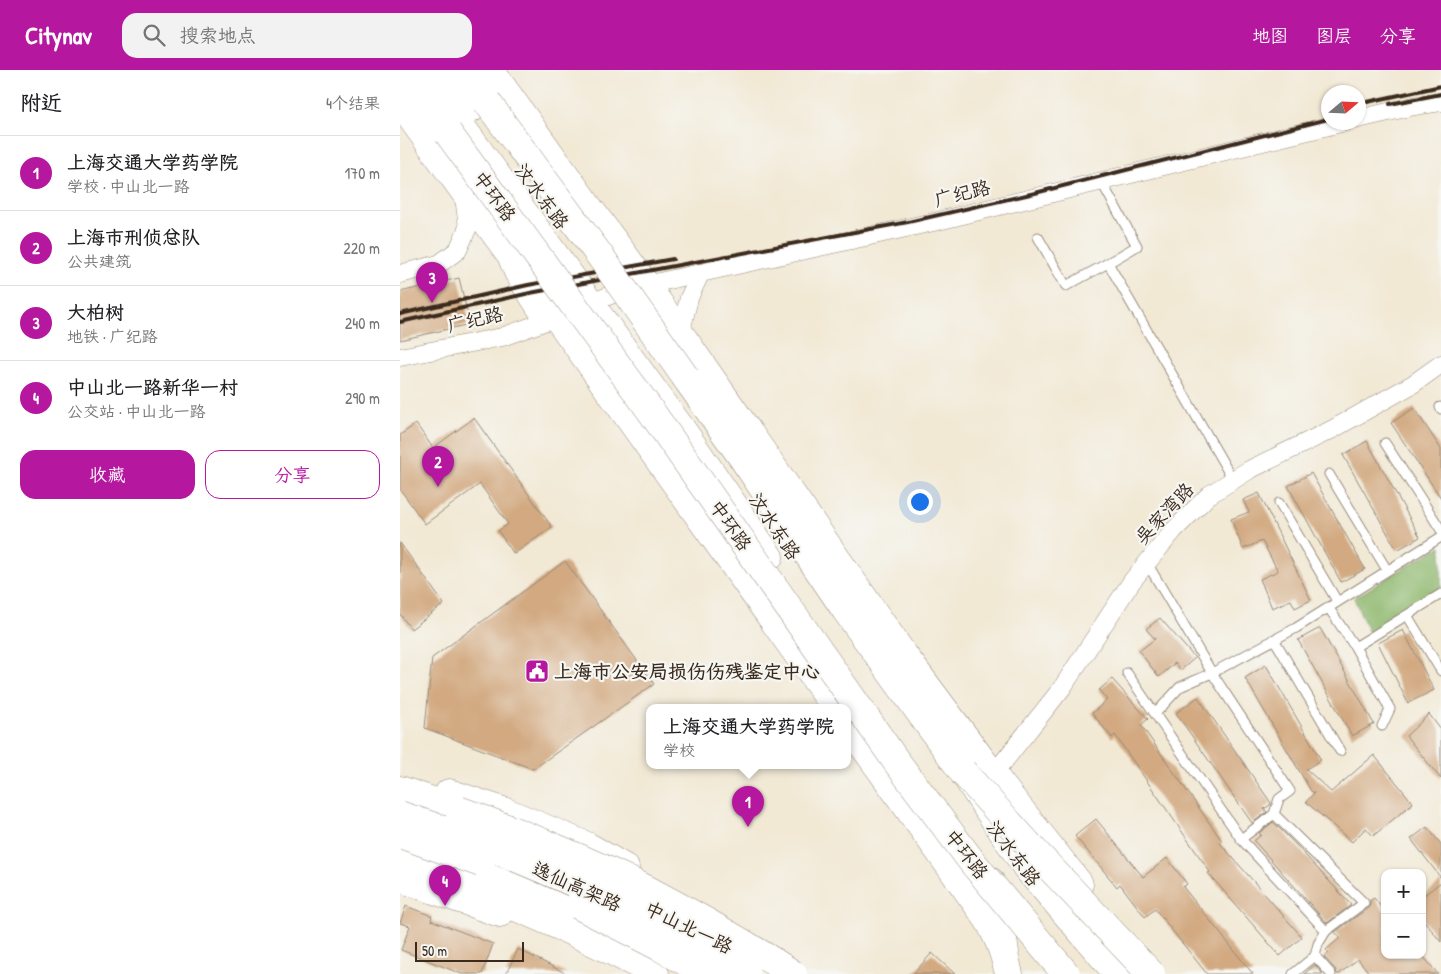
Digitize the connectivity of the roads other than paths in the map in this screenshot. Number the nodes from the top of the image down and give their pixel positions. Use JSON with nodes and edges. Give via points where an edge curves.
{"nodes":[{"id":1,"x":403,"y":70,"type":"edge"},
{"id":2,"x":420,"y":70,"type":"edge"},
{"id":3,"x":447,"y":70,"type":"edge"},
{"id":4,"x":464,"y":70,"type":"edge"},
{"id":5,"x":490,"y":70,"type":"edge"},
{"id":6,"x":400,"y":102,"type":"edge"},
{"id":7,"x":1441,"y":102,"type":"edge"},
{"id":8,"x":1366,"y":117,"type":"edge"},
{"id":9,"x":1321,"y":128,"type":"edge"},
{"id":10,"x":1101,"y":181,"type":"junction"},
{"id":11,"x":464,"y":191,"type":"junction"},
{"id":12,"x":1038,"y":238,"type":"dead end"},
{"id":13,"x":1108,"y":263,"type":"junction"},
{"id":14,"x":400,"y":274,"type":"edge"},
{"id":15,"x":700,"y":274,"type":"junction"},
{"id":16,"x":646,"y":285,"type":"junction"},
{"id":17,"x":601,"y":298,"type":"junction"},
{"id":18,"x":557,"y":318,"type":"junction"},
{"id":19,"x":680,"y":335,"type":"junction"},
{"id":20,"x":400,"y":357,"type":"edge"},
{"id":21,"x":1441,"y":364,"type":"edge"},
{"id":22,"x":1385,"y":443,"type":"dead end"},
{"id":23,"x":1329,"y":474,"type":"dead end"},
{"id":24,"x":1233,"y":480,"type":"junction"},
{"id":25,"x":1278,"y":503,"type":"dead end"},
{"id":26,"x":1441,"y":530,"type":"edge"},
{"id":27,"x":1441,"y":537,"type":"edge"},
{"id":28,"x":758,"y":541,"type":"junction"},
{"id":29,"x":1147,"y":563,"type":"junction"},
{"id":30,"x":1387,"y":570,"type":"junction"},
{"id":31,"x":1441,"y":594,"type":"edge"},
{"id":32,"x":1338,"y":601,"type":"junction"},
{"id":33,"x":763,"y":606,"type":"junction"},
{"id":34,"x":1328,"y":607,"type":"junction"},
{"id":35,"x":1407,"y":615,"type":"junction"},
{"id":36,"x":1274,"y":639,"type":"junction"},
{"id":37,"x":1355,"y":647,"type":"junction"},
{"id":38,"x":1441,"y":670,"type":"edge"},
{"id":39,"x":1127,"y":673,"type":"dead end"},
{"id":40,"x":1212,"y":674,"type":"junction"},
{"id":41,"x":833,"y":704,"type":"edge"},
{"id":42,"x":1155,"y":714,"type":"junction"},
{"id":43,"x":1382,"y":726,"type":"dead end"},
{"id":44,"x":851,"y":729,"type":"edge"},
{"id":45,"x":1340,"y":751,"type":"dead end"},
{"id":46,"x":896,"y":761,"type":"junction"},
{"id":47,"x":963,"y":772,"type":"junction"},
{"id":48,"x":993,"y":775,"type":"junction"},
{"id":49,"x":400,"y":778,"type":"edge"},
{"id":50,"x":400,"y":790,"type":"edge"},
{"id":51,"x":400,"y":804,"type":"edge"},
{"id":52,"x":1274,"y":814,"type":"junction"},
{"id":53,"x":400,"y":815,"type":"edge"},
{"id":54,"x":400,"y":834,"type":"edge"},
{"id":55,"x":1241,"y":838,"type":"junction"},
{"id":56,"x":400,"y":847,"type":"edge"},
{"id":57,"x":400,"y":862,"type":"edge"},
{"id":58,"x":400,"y":878,"type":"edge"},
{"id":59,"x":1326,"y":931,"type":"junction"},
{"id":60,"x":1315,"y":956,"type":"junction"},
{"id":61,"x":1006,"y":965,"type":"edge"},
{"id":62,"x":752,"y":968,"type":"edge"},
{"id":63,"x":630,"y":974,"type":"edge"},
{"id":64,"x":655,"y":974,"type":"edge"},
{"id":65,"x":685,"y":974,"type":"edge"},
{"id":66,"x":707,"y":974,"type":"edge"},
{"id":67,"x":782,"y":974,"type":"edge"},
{"id":68,"x":793,"y":974,"type":"edge"},
{"id":69,"x":1041,"y":974,"type":"edge"},
{"id":70,"x":1066,"y":974,"type":"edge"},
{"id":71,"x":1114,"y":974,"type":"edge"},
{"id":72,"x":1118,"y":974,"type":"edge"},
{"id":73,"x":1150,"y":974,"type":"edge"},
{"id":74,"x":1293,"y":974,"type":"edge"},
{"id":75,"x":1331,"y":974,"type":"edge"}],
"edges":[{"from":1,"to":46,"type":"main road","name":"中环路","bridge":true,"via":[[659,422]]},
{"from":2,"to":17,"type":"main road","name":"汶水东路"},
{"from":3,"to":17,"type":"main road","name":"汶水东路","via":[[562,222]]},
{"from":4,"to":47,"type":"main road","bridge":true,"via":[[742,456],[845,609]]},
{"from":5,"to":16,"type":"main road","name":"汶水东路"},
{"from":6,"to":11,"type":"main road"},
{"from":7,"to":8,"type":"street"},
{"from":9,"to":10,"type":"street","name":"广纪路"},
{"from":10,"to":13,"type":"lane","via":[[1137,246]]},
{"from":10,"to":15,"type":"street","name":"广纪路"},
{"from":11,"to":14,"type":"street","via":[[468,227],[458,250],[440,264]]},
{"from":11,"to":18,"type":"main road","via":[[512,255],[518,272],[541,308]]},
{"from":12,"to":13,"type":"lane","via":[[1066,286]]},
{"from":13,"to":24,"type":"lane"},
{"from":15,"to":16,"type":"street","name":"广纪路"},
{"from":15,"to":19,"type":"street","via":[[689,298]]},
{"from":16,"to":17,"type":"street","name":"广纪路"},
{"from":16,"to":19,"type":"main road","name":"汶水东路"},
{"from":17,"to":18,"type":"street","name":"广纪路"},
{"from":17,"to":28,"type":"main road","name":"汶水东路","via":[[680,427]]},
{"from":17,"to":71,"type":"main road","name":"汶水东路","via":[[702,419],[802,566],[935,751],[1052,904]]},
{"from":18,"to":20,"type":"street","name":"广纪路","via":[[502,337]]},
{"from":18,"to":33,"type":"main road"},
{"from":19,"to":48,"type":"main road","name":"汶水东路","via":[[902,653]]},
{"from":21,"to":24,"type":"street","name":"吴家湾路","via":[[1413,384],[1333,429]]},
{"from":22,"to":26,"type":"lane"},
{"from":23,"to":30,"type":"lane"},
{"from":24,"to":29,"type":"street","name":"吴家湾路","via":[[1209,495]]},
{"from":25,"to":32,"type":"lane"},
{"from":27,"to":30,"type":"lane"},
{"from":28,"to":33,"type":"main road"},
{"from":28,"to":61,"type":"main road","name":"汶水东路","via":[[870,707],[978,856],[997,901]]},
{"from":29,"to":40,"type":"lane"},
{"from":29,"to":48,"type":"street","name":"吴家湾路","via":[[1062,688]]},
{"from":30,"to":32,"type":"lane"},
{"from":31,"to":35,"type":"lane"},
{"from":32,"to":34,"type":"lane"},
{"from":33,"to":41,"type":"main road"},
{"from":34,"to":36,"type":"lane"},
{"from":34,"to":37,"type":"lane"},
{"from":35,"to":37,"type":"lane"},
{"from":35,"to":38,"type":"lane"},
{"from":36,"to":40,"type":"lane"},
{"from":36,"to":45,"type":"lane"},
{"from":37,"to":43,"type":"lane","via":[[1390,709]]},
{"from":39,"to":42,"type":"lane"},
{"from":40,"to":42,"type":"lane","via":[[1180,687]]},
{"from":40,"to":52,"type":"lane","via":[[1290,791],[1279,799]]},
{"from":42,"to":55,"type":"lane"},
{"from":44,"to":61,"type":"main road","name":"汶水东路","via":[[988,919],[997,935]]},
{"from":46,"to":69,"type":"main road","bridge":true},
{"from":46,"to":70,"type":"main road","name":"中环路","bridge":true,"via":[[974,863]]},
{"from":47,"to":72,"type":"main road","bridge":true,"via":[[1027,868]]},
{"from":47,"to":73,"type":"main road","bridge":true},
{"from":48,"to":73,"type":"main road","name":"汶水东路"},
{"from":49,"to":62,"type":"main road","via":[[506,812],[587,846],[724,925]]},
{"from":50,"to":68,"type":"main road","bridge":true,"via":[[532,837],[647,890]]},
{"from":51,"to":62,"type":"main road","name":"中山北一路","via":[[537,854],[717,939]]},
{"from":52,"to":55,"type":"lane"},
{"from":52,"to":59,"type":"lane","via":[[1364,903]]},
{"from":53,"to":62,"type":"main road","name":"逸仙高架路","bridge":true,"via":[[519,859]]},
{"from":54,"to":66,"type":"main road","name":"逸仙高架路","bridge":true,"via":[[477,861],[588,910]]},
{"from":55,"to":59,"type":"lane"},
{"from":56,"to":65,"type":"main road","via":[[493,878],[607,929]]},
{"from":57,"to":64,"type":"main road","via":[[574,932]]},
{"from":58,"to":63,"type":"main road","via":[[516,919]]},
{"from":59,"to":60,"type":"lane"},
{"from":60,"to":74,"type":"lane"},
{"from":60,"to":75,"type":"lane"},
{"from":62,"to":67,"type":"main road","name":"中山北一路"}]}
